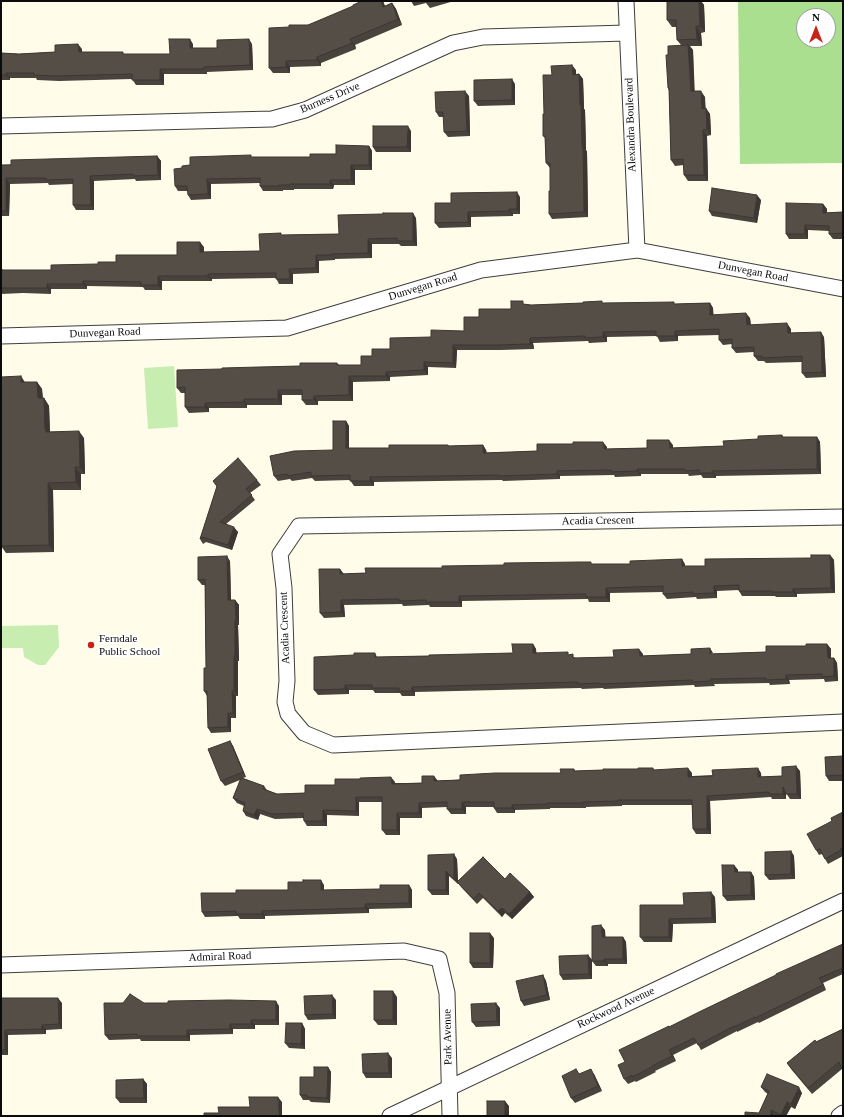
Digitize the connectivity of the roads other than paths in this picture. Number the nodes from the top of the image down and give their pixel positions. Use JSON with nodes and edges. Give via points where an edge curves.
{"nodes":[{"id":1,"x":626,"y":1,"type":"edge"},
{"id":2,"x":628,"y":33,"type":"junction"},
{"id":3,"x":1,"y":126,"type":"edge"},
{"id":4,"x":637,"y":250,"type":"junction"},
{"id":5,"x":843,"y":289,"type":"edge"},
{"id":6,"x":1,"y":336,"type":"edge"},
{"id":7,"x":843,"y":518,"type":"edge"},
{"id":8,"x":843,"y":722,"type":"edge"},
{"id":9,"x":843,"y":901,"type":"edge"},
{"id":10,"x":438,"y":959,"type":"joint"},
{"id":11,"x":1,"y":965,"type":"edge"},
{"id":12,"x":449,"y":1088,"type":"junction"},
{"id":13,"x":843,"y":1113,"type":"edge"},
{"id":14,"x":390,"y":1116,"type":"edge"},
{"id":15,"x":450,"y":1116,"type":"edge"},
{"id":16,"x":839,"y":1116,"type":"edge"}],
"edges":[{"from":1,"to":2,"type":"street","name":"Alexandra Boulevard"},
{"from":2,"to":3,"type":"street","name":"Burness Drive","via":[[483,37],[453,44],[305,110],[272,119]]},
{"from":2,"to":4,"type":"street","name":"Alexandra Boulevard"},
{"from":4,"to":5,"type":"street","name":"Dunvegan Road"},
{"from":4,"to":6,"type":"street","name":"Dunvegan Road","via":[[481,270],[287,328]]},
{"from":7,"to":8,"type":"street","name":"Acadia Crescent","via":[[299,526],[280,554],[284,588],[288,714],[304,733],[334,745]]},
{"from":9,"to":12,"type":"street","name":"Rockwood Avenue"},
{"from":10,"to":11,"type":"street","name":"Admiral Road","via":[[404,951]]},
{"from":10,"to":12,"type":"street","name":"Park Avenue","via":[[447,993]]},
{"from":12,"to":14,"type":"street","name":"Rockwood Avenue"},
{"from":12,"to":15,"type":"street","name":"Park Avenue"},
{"from":13,"to":16,"type":"street"}]}
